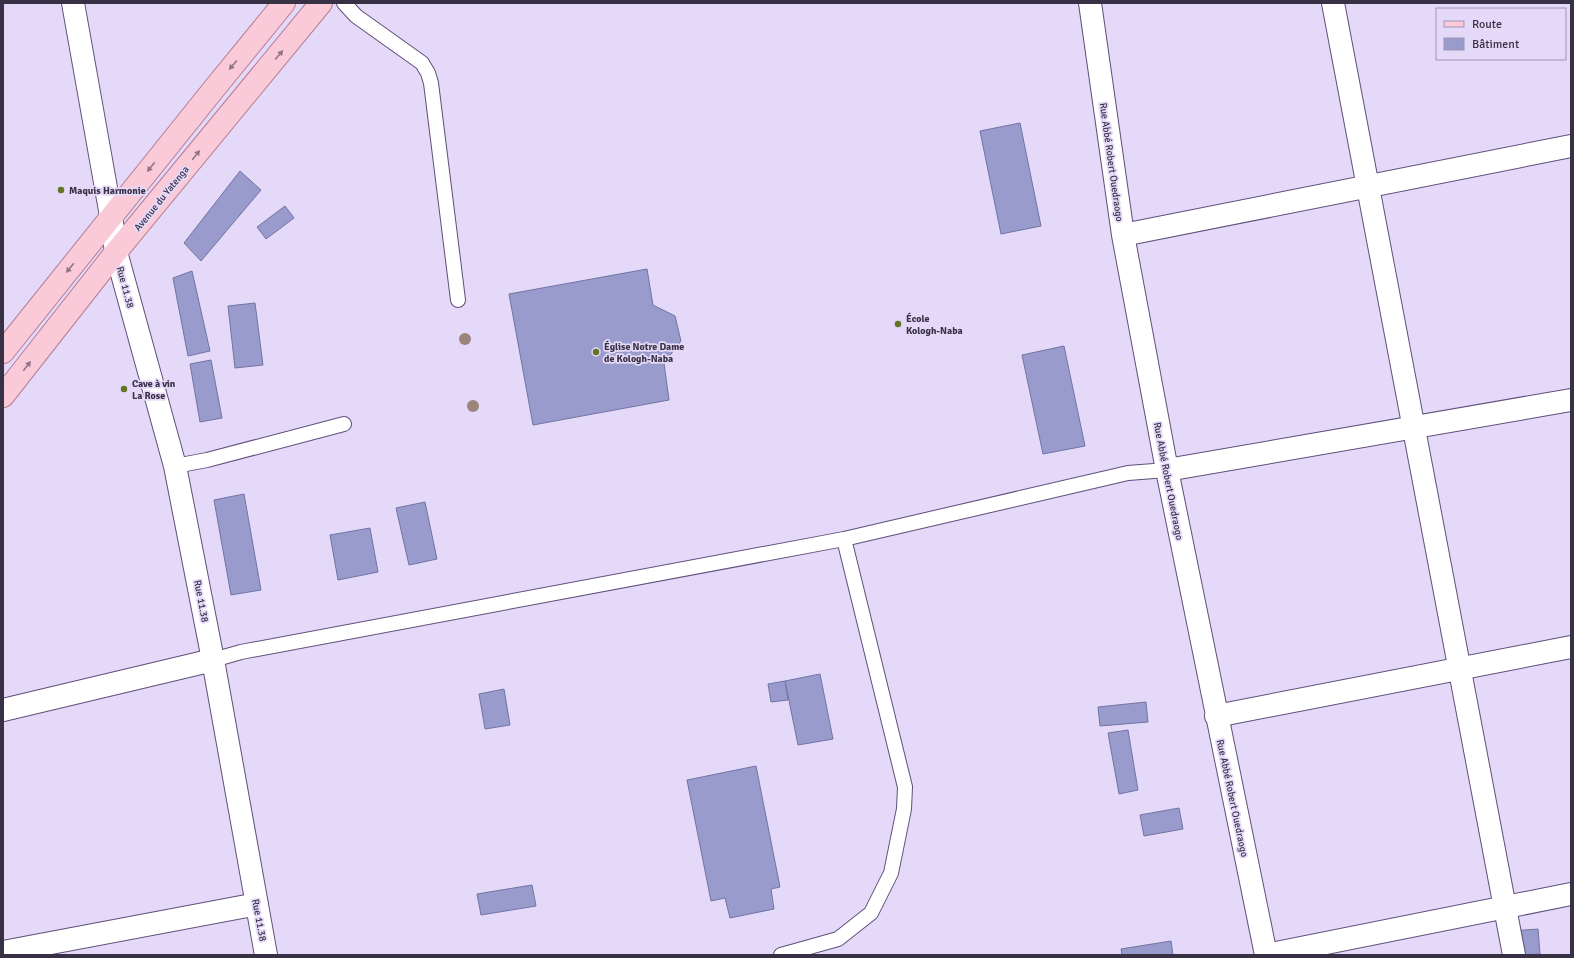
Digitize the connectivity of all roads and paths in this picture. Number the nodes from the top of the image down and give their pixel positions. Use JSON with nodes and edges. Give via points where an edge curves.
{"nodes":[{"id":1,"x":73,"y":3,"type":"edge"},
{"id":2,"x":284,"y":3,"type":"edge"},
{"id":3,"x":321,"y":3,"type":"edge"},
{"id":4,"x":344,"y":3,"type":"edge"},
{"id":5,"x":1090,"y":3,"type":"edge"},
{"id":6,"x":1333,"y":3,"type":"edge"},
{"id":7,"x":1571,"y":146,"type":"edge"},
{"id":8,"x":1367,"y":187,"type":"junction"},
{"id":9,"x":111,"y":216,"type":"junction"},
{"id":10,"x":1123,"y":235,"type":"junction"},
{"id":11,"x":116,"y":252,"type":"junction"},
{"id":12,"x":458,"y":300,"type":"dead end"},
{"id":13,"x":3,"y":352,"type":"edge"},
{"id":14,"x":3,"y":396,"type":"edge"},
{"id":15,"x":1571,"y":400,"type":"edge"},
{"id":16,"x":344,"y":424,"type":"dead end"},
{"id":17,"x":1415,"y":427,"type":"junction"},
{"id":18,"x":176,"y":466,"type":"junction"},
{"id":19,"x":1167,"y":470,"type":"junction"},
{"id":20,"x":844,"y":539,"type":"junction"},
{"id":21,"x":1571,"y":648,"type":"edge"},
{"id":22,"x":213,"y":660,"type":"junction"},
{"id":23,"x":1460,"y":668,"type":"junction"},
{"id":24,"x":3,"y":710,"type":"edge"},
{"id":25,"x":1216,"y":716,"type":"junction"},
{"id":26,"x":1571,"y":894,"type":"edge"},
{"id":27,"x":257,"y":904,"type":"junction"},
{"id":28,"x":1505,"y":906,"type":"junction"},
{"id":29,"x":3,"y":952,"type":"edge"},
{"id":30,"x":266,"y":955,"type":"edge"},
{"id":31,"x":781,"y":955,"type":"edge"},
{"id":32,"x":1266,"y":955,"type":"edge"},
{"id":33,"x":1514,"y":955,"type":"edge"}],
"edges":[{"from":1,"to":9,"type":"street","name":"Rue 11.38"},
{"from":2,"to":9,"type":"main road","one_way":true},
{"from":11,"to":3,"type":"main road","name":"Avenue du Yatenga","one_way":true},
{"from":4,"to":12,"type":"lane","via":[[356,16],[422,63],[428,72]]},
{"from":5,"to":10,"type":"street","name":"Rue Abbé Robert Ouedraogo"},
{"from":6,"to":8,"type":"street"},
{"from":7,"to":8,"type":"street"},
{"from":8,"to":10,"type":"street"},
{"from":8,"to":17,"type":"street"},
{"from":9,"to":11,"type":"street","name":"Rue 11.38"},
{"from":9,"to":13,"type":"main road","one_way":true},
{"from":10,"to":19,"type":"street","name":"Rue Abbé Robert Ouedraogo"},
{"from":14,"to":11,"type":"main road","name":"Avenue du Yatenga","one_way":true},
{"from":11,"to":18,"type":"street","name":"Rue 11.38"},
{"from":15,"to":17,"type":"street"},
{"from":16,"to":18,"type":"lane"},
{"from":17,"to":19,"type":"street"},
{"from":17,"to":23,"type":"street"},
{"from":18,"to":22,"type":"street","name":"Rue 11.38"},
{"from":19,"to":20,"type":"lane","via":[[1128,473]]},
{"from":19,"to":25,"type":"street","name":"Rue Abbé Robert Ouedraogo"},
{"from":20,"to":22,"type":"lane","via":[[241,652]]},
{"from":20,"to":31,"type":"lane","via":[[905,787],[904,809],[891,874],[871,912],[838,938]]},
{"from":21,"to":23,"type":"street"},
{"from":22,"to":24,"type":"street"},
{"from":22,"to":27,"type":"street","name":"Rue 11.38"},
{"from":23,"to":25,"type":"street"},
{"from":23,"to":28,"type":"street"},
{"from":25,"to":32,"type":"street","name":"Rue Abbé Robert Ouedraogo"},
{"from":26,"to":28,"type":"street"},
{"from":27,"to":29,"type":"street"},
{"from":27,"to":30,"type":"street","name":"Rue 11.38"},
{"from":28,"to":32,"type":"street"},
{"from":28,"to":33,"type":"street"}]}
